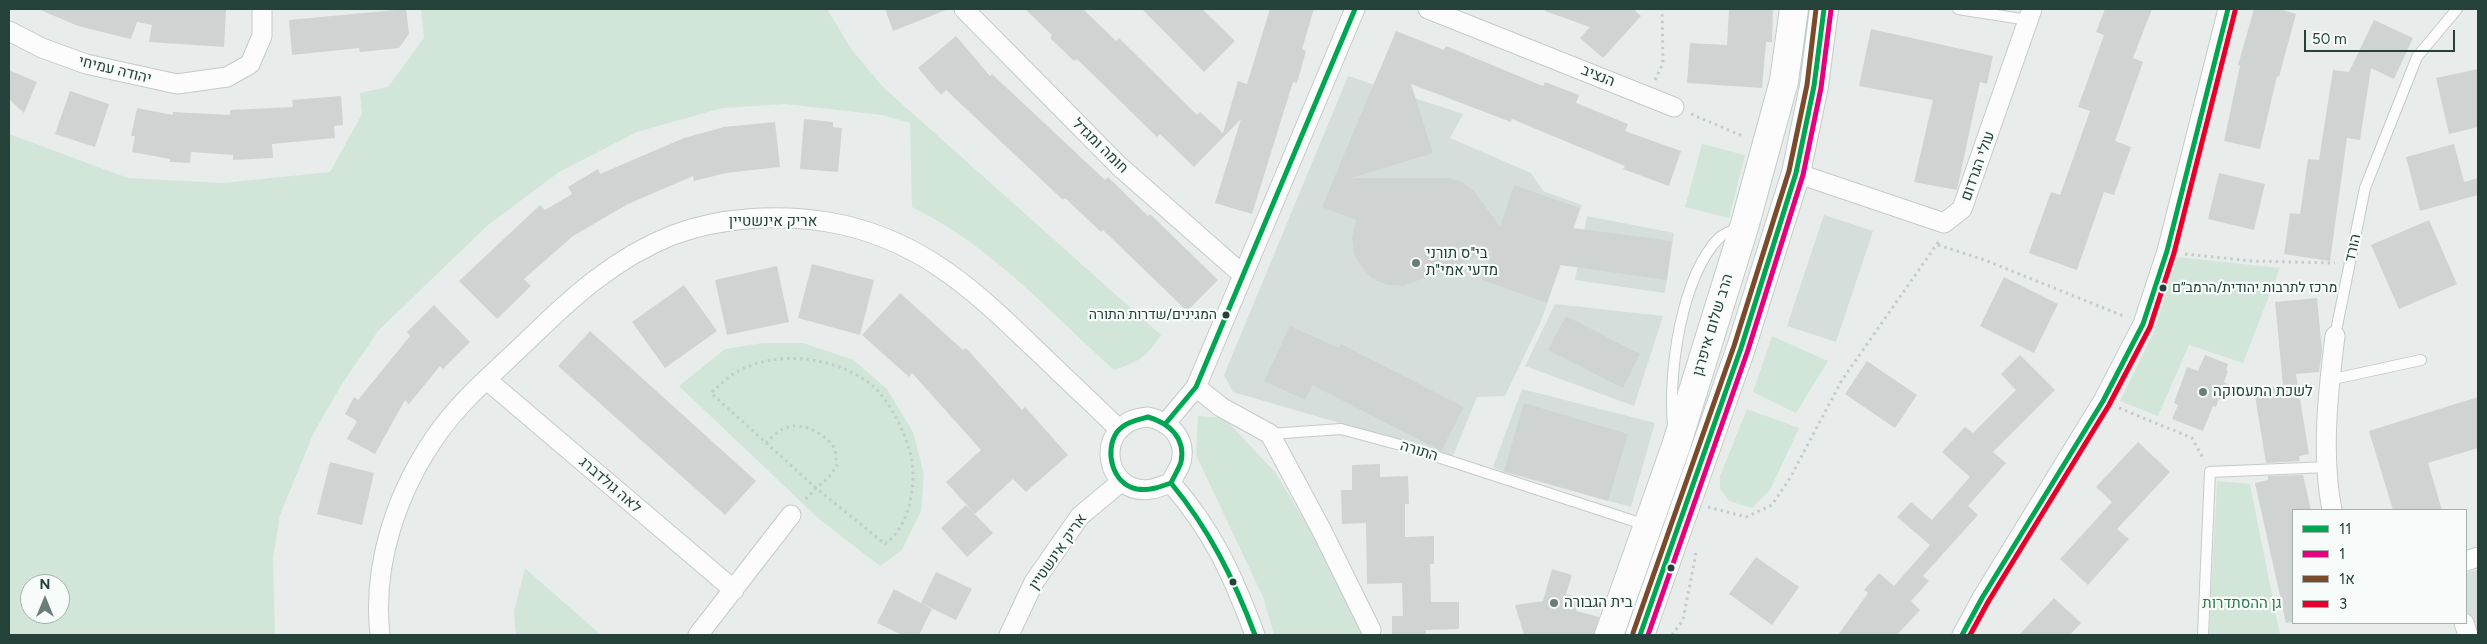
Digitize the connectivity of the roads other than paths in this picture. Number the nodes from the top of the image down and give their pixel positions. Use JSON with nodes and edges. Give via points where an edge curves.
{"nodes":[{"id":1,"x":262,"y":9,"type":"edge"},
{"id":2,"x":964,"y":9,"type":"edge"},
{"id":3,"x":1355,"y":9,"type":"edge"},
{"id":4,"x":1428,"y":9,"type":"edge"},
{"id":5,"x":1794,"y":9,"type":"edge"},
{"id":6,"x":1824,"y":9,"type":"edge"},
{"id":7,"x":1958,"y":9,"type":"edge"},
{"id":8,"x":2228,"y":9,"type":"edge"},
{"id":9,"x":2457,"y":9,"type":"edge"},
{"id":10,"x":2030,"y":15,"type":"edge"},
{"id":11,"x":9,"y":31,"type":"edge"},
{"id":12,"x":1674,"y":108,"type":"road end"},
{"id":13,"x":1796,"y":173,"type":"junction"},
{"id":14,"x":1243,"y":275,"type":"junction"},
{"id":15,"x":2335,"y":336,"type":"joint"},
{"id":16,"x":2421,"y":360,"type":"dead end"},
{"id":17,"x":487,"y":380,"type":"junction"},
{"id":18,"x":2330,"y":380,"type":"junction"},
{"id":19,"x":1196,"y":387,"type":"junction"},
{"id":20,"x":1166,"y":423,"type":"junction"},
{"id":21,"x":1119,"y":428,"type":"junction"},
{"id":22,"x":1270,"y":434,"type":"junction"},
{"id":23,"x":2328,"y":467,"type":"junction"},
{"id":24,"x":1122,"y":481,"type":"junction"},
{"id":25,"x":1171,"y":483,"type":"junction"},
{"id":26,"x":2332,"y":509,"type":"edge"},
{"id":27,"x":790,"y":515,"type":"road end"},
{"id":28,"x":1647,"y":525,"type":"junction"},
{"id":29,"x":734,"y":590,"type":"junction"},
{"id":30,"x":1370,"y":630,"type":"dead end"},
{"id":31,"x":380,"y":635,"type":"edge"},
{"id":32,"x":698,"y":635,"type":"edge"},
{"id":33,"x":1009,"y":635,"type":"edge"},
{"id":34,"x":1255,"y":635,"type":"edge"},
{"id":35,"x":1609,"y":635,"type":"edge"},
{"id":36,"x":1640,"y":635,"type":"edge"},
{"id":37,"x":1962,"y":635,"type":"edge"},
{"id":38,"x":2203,"y":635,"type":"edge"}],
"edges":[{"from":1,"to":11,"type":"street","name":"יהודה עמיחי","via":[[262,36],[250,64],[227,77],[177,84],[86,64],[42,48]]},
{"from":2,"to":14,"type":"street","name":"חומה ומגדל","via":[[1119,166]]},
{"from":3,"to":14,"type":"street"},
{"from":4,"to":12,"type":"street","name":"הנציב"},
{"from":5,"to":28,"type":"main road","name":"הרב שלום איפרגן","via":[[1784,81],[1768,146],[1676,446]]},
{"from":6,"to":13,"type":"main road","name":"הרב שלום איפרגן","via":[[1814,86]]},
{"from":7,"to":10,"type":"lane"},
{"from":8,"to":37,"type":"street","via":[[2167,251],[2143,324],[2103,401]]},
{"from":9,"to":15,"type":"lane","name":"הורד","via":[[2417,57],[2366,188]]},
{"from":10,"to":13,"type":"street","name":"עולי הגרדום","via":[[1962,209],[1944,223]]},
{"from":13,"to":36,"type":"main road","name":"הרב שלום איפרגן","via":[[1740,348]]},
{"from":14,"to":19,"type":"street"},
{"from":15,"to":18,"type":"street","name":"הורד"},
{"from":16,"to":18,"type":"lane"},
{"from":17,"to":21,"type":"street","name":"אריק אינשטיין","via":[[567,302],[605,271],[639,251],[673,235],[716,222],[794,219],[830,223],[868,233],[903,246],[945,269],[979,296]]},
{"from":17,"to":29,"type":"street","name":"לאה גולדברג"},
{"from":17,"to":31,"type":"street","name":"אריק אינשטיין","via":[[439,432],[414,472],[395,512],[382,566],[378,611]]},
{"from":18,"to":23,"type":"street","name":"הורד"},
{"from":19,"to":20,"type":"street"},
{"from":19,"to":22,"type":"street","via":[[1222,407]]},
{"from":20,"to":21,"type":"street","via":[[1148,417],[1137,418]]},
{"from":20,"to":25,"type":"street","via":[[1175,432],[1182,451],[1181,462]]},
{"from":21,"to":24,"type":"street","via":[[1109,449],[1114,472]]},
{"from":22,"to":28,"type":"lane","name":"התורה","via":[[1341,429],[1404,446]]},
{"from":22,"to":30,"type":"street"},
{"from":23,"to":26,"type":"street","name":"הורד"},
{"from":23,"to":38,"type":"lane","via":[[2210,472]]},
{"from":24,"to":25,"type":"street","via":[[1141,489]]},
{"from":24,"to":33,"type":"street","name":"אריק אינשטיין","via":[[1080,516],[1034,582]]},
{"from":25,"to":34,"type":"street","via":[[1216,544],[1239,591]]},
{"from":27,"to":29,"type":"street"},
{"from":28,"to":35,"type":"main road","name":"הרב שלום איפרגן"},
{"from":29,"to":32,"type":"street"}]}
